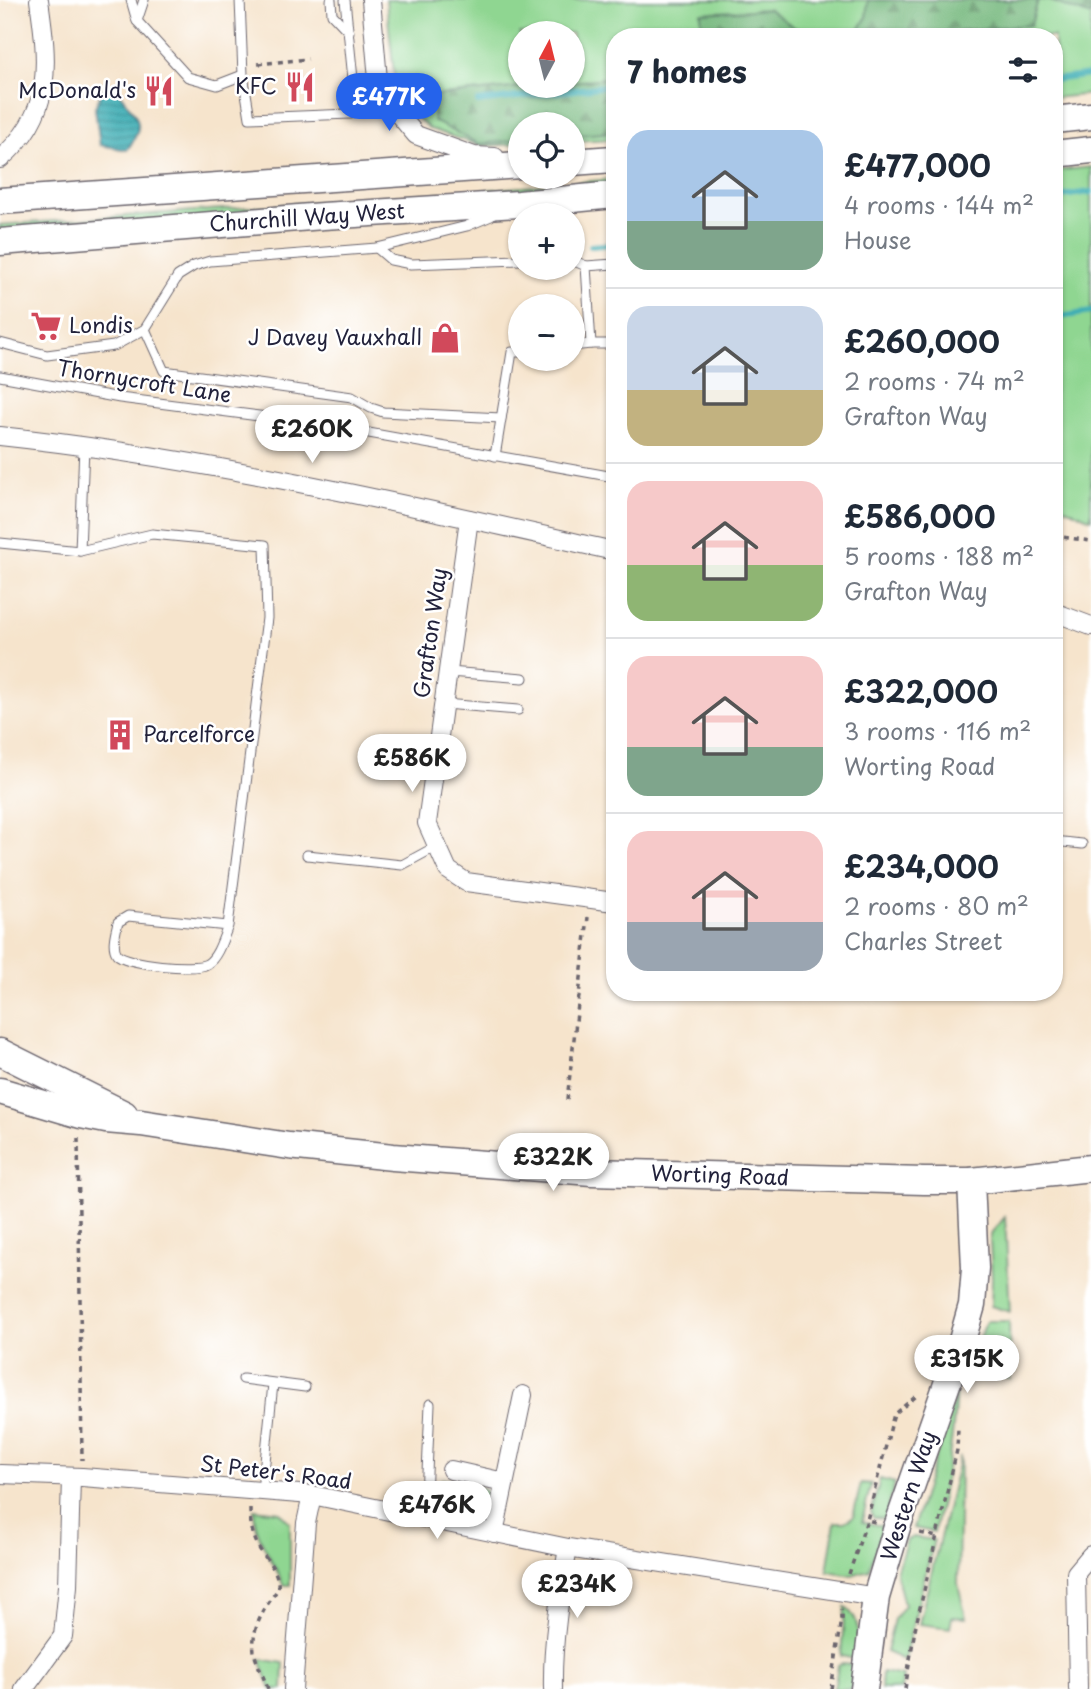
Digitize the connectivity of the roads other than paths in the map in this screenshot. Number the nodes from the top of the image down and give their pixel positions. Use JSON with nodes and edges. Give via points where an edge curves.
{"nodes":[{"id":1,"x":39,"y":0,"type":"edge"},
{"id":2,"x":131,"y":0,"type":"edge"},
{"id":3,"x":144,"y":0,"type":"edge"},
{"id":4,"x":240,"y":0,"type":"edge"},
{"id":5,"x":331,"y":0,"type":"edge"},
{"id":6,"x":345,"y":0,"type":"edge"},
{"id":7,"x":371,"y":0,"type":"edge"},
{"id":8,"x":137,"y":22,"type":"junction"},
{"id":9,"x":349,"y":32,"type":"junction"},
{"id":10,"x":243,"y":75,"type":"junction"},
{"id":11,"x":1091,"y":116,"type":"edge"},
{"id":12,"x":1063,"y":119,"type":"edge"},
{"id":13,"x":1091,"y":150,"type":"edge"},
{"id":14,"x":1063,"y":153,"type":"edge"},
{"id":15,"x":508,"y":157,"type":"edge"},
{"id":16,"x":0,"y":159,"type":"edge"},
{"id":17,"x":606,"y":159,"type":"edge"},
{"id":18,"x":585,"y":160,"type":"edge"},
{"id":19,"x":508,"y":167,"type":"edge"},
{"id":20,"x":606,"y":196,"type":"edge"},
{"id":21,"x":0,"y":201,"type":"edge"},
{"id":22,"x":530,"y":203,"type":"edge"},
{"id":23,"x":508,"y":205,"type":"edge"},
{"id":24,"x":508,"y":209,"type":"edge"},
{"id":25,"x":0,"y":242,"type":"edge"},
{"id":26,"x":377,"y":248,"type":"junction"},
{"id":27,"x":508,"y":260,"type":"edge"},
{"id":28,"x":606,"y":265,"type":"edge"},
{"id":29,"x":586,"y":266,"type":"joint"},
{"id":30,"x":145,"y":329,"type":"junction"},
{"id":31,"x":0,"y":343,"type":"edge"},
{"id":32,"x":591,"y":344,"type":"junction"},
{"id":33,"x":606,"y":344,"type":"edge"},
{"id":34,"x":585,"y":345,"type":"edge"},
{"id":35,"x":509,"y":371,"type":"edge"},
{"id":36,"x":0,"y":376,"type":"edge"},
{"id":37,"x":501,"y":418,"type":"junction"},
{"id":38,"x":0,"y":436,"type":"edge"},
{"id":39,"x":84,"y":446,"type":"junction"},
{"id":40,"x":495,"y":456,"type":"junction"},
{"id":41,"x":606,"y":476,"type":"edge"},
{"id":42,"x":469,"y":519,"type":"junction"},
{"id":43,"x":0,"y":543,"type":"edge"},
{"id":44,"x":606,"y":549,"type":"edge"},
{"id":45,"x":80,"y":551,"type":"junction"},
{"id":46,"x":1063,"y":615,"type":"edge"},
{"id":47,"x":1091,"y":626,"type":"edge"},
{"id":48,"x":449,"y":672,"type":"junction"},
{"id":49,"x":523,"y":678,"type":"dead end"},
{"id":50,"x":444,"y":704,"type":"junction"},
{"id":51,"x":517,"y":710,"type":"dead end"},
{"id":52,"x":1063,"y":842,"type":"edge"},
{"id":53,"x":1082,"y":844,"type":"dead end"},
{"id":54,"x":437,"y":846,"type":"junction"},
{"id":55,"x":307,"y":855,"type":"dead end"},
{"id":56,"x":606,"y":901,"type":"edge"},
{"id":57,"x":228,"y":926,"type":"junction"},
{"id":58,"x":0,"y":1052,"type":"edge"},
{"id":59,"x":0,"y":1091,"type":"edge"},
{"id":60,"x":141,"y":1123,"type":"junction"},
{"id":61,"x":1091,"y":1168,"type":"edge"},
{"id":62,"x":971,"y":1181,"type":"junction"},
{"id":63,"x":243,"y":1379,"type":"dead end"},
{"id":64,"x":273,"y":1384,"type":"junction"},
{"id":65,"x":305,"y":1387,"type":"dead end"},
{"id":66,"x":523,"y":1395,"type":"dead end"},
{"id":67,"x":430,"y":1404,"type":"dead end"},
{"id":68,"x":452,"y":1470,"type":"dead end"},
{"id":69,"x":0,"y":1475,"type":"edge"},
{"id":70,"x":76,"y":1477,"type":"junction"},
{"id":71,"x":504,"y":1482,"type":"junction"},
{"id":72,"x":254,"y":1490,"type":"junction"},
{"id":73,"x":312,"y":1495,"type":"junction"},
{"id":74,"x":425,"y":1519,"type":"junction"},
{"id":75,"x":494,"y":1532,"type":"junction"},
{"id":76,"x":568,"y":1548,"type":"junction"},
{"id":77,"x":1091,"y":1555,"type":"edge"},
{"id":78,"x":876,"y":1597,"type":"junction"},
{"id":79,"x":24,"y":1689,"type":"edge"},
{"id":80,"x":293,"y":1689,"type":"edge"},
{"id":81,"x":552,"y":1689,"type":"edge"},
{"id":82,"x":864,"y":1689,"type":"edge"},
{"id":83,"x":1078,"y":1689,"type":"edge"}],
"edges":[{"from":1,"to":16,"type":"street","via":[[46,51],[40,105],[31,125]]},
{"from":2,"to":8,"type":"lane"},
{"from":3,"to":8,"type":"lane"},
{"from":4,"to":10,"type":"lane"},
{"from":5,"to":9,"type":"lane","via":[[332,14]]},
{"from":6,"to":9,"type":"lane"},
{"from":7,"to":15,"type":"street","via":[[379,92],[416,135],[474,156]]},
{"from":8,"to":10,"type":"lane","via":[[188,77],[217,85]]},
{"from":9,"to":10,"type":"lane","via":[[350,114],[250,118]]},
{"from":11,"to":12,"type":"street"},
{"from":13,"to":14,"type":"street"},
{"from":17,"to":18,"type":"street"},
{"from":19,"to":21,"type":"street","name":"Churchill Way West"},
{"from":20,"to":22,"type":"street","name":"Churchill Way West"},
{"from":23,"to":25,"type":"street","name":"Churchill Way West"},
{"from":24,"to":26,"type":"lane","via":[[467,226]]},
{"from":26,"to":27,"type":"lane","via":[[391,260],[411,264]]},
{"from":26,"to":30,"type":"lane","via":[[194,266],[178,276]]},
{"from":28,"to":29,"type":"lane"},
{"from":29,"to":32,"type":"lane"},
{"from":30,"to":31,"type":"lane","via":[[114,346],[81,352],[47,355]]},
{"from":30,"to":37,"type":"lane","via":[[164,371],[352,397],[383,412]]},
{"from":32,"to":33,"type":"lane"},
{"from":32,"to":34,"type":"lane"},
{"from":35,"to":37,"type":"lane"},
{"from":36,"to":40,"type":"lane","name":"Thornycroft Lane","via":[[120,398],[313,423]]},
{"from":37,"to":40,"type":"lane"},
{"from":38,"to":39,"type":"street"},
{"from":39,"to":42,"type":"street","via":[[265,475]]},
{"from":39,"to":45,"type":"lane"},
{"from":40,"to":41,"type":"lane","name":"Thornycroft Lane"},
{"from":42,"to":44,"type":"street"},
{"from":42,"to":48,"type":"street","name":"Grafton Way"},
{"from":43,"to":45,"type":"lane"},
{"from":45,"to":57,"type":"lane","via":[[152,534],[265,545],[267,618]]},
{"from":46,"to":47,"type":"street"},
{"from":48,"to":49,"type":"lane"},
{"from":48,"to":50,"type":"street","name":"Grafton Way"},
{"from":50,"to":51,"type":"lane"},
{"from":50,"to":54,"type":"street","name":"Grafton Way","via":[[427,823]]},
{"from":52,"to":53,"type":"lane"},
{"from":54,"to":55,"type":"lane","via":[[402,864]]},
{"from":54,"to":56,"type":"street","name":"Grafton Way","via":[[447,870],[466,882]]},
{"from":57,"to":57,"type":"lane","via":[[128,916],[118,922],[114,948],[128,961],[193,968],[207,964],[215,955]]},
{"from":58,"to":60,"type":"street","name":"Worting Road"},
{"from":59,"to":60,"type":"street","name":"Worting Road","via":[[80,1115]]},
{"from":60,"to":62,"type":"street","name":"Worting Road","via":[[289,1146],[475,1165],[794,1179]]},
{"from":61,"to":62,"type":"street","name":"Worting Road"},
{"from":62,"to":78,"type":"street","name":"Western Way","via":[[972,1305]]},
{"from":63,"to":64,"type":"lane"},
{"from":64,"to":65,"type":"lane"},
{"from":64,"to":72,"type":"lane"},
{"from":66,"to":71,"type":"street"},
{"from":67,"to":74,"type":"lane"},
{"from":68,"to":71,"type":"street"},
{"from":69,"to":70,"type":"street","name":"St Peter's Road"},
{"from":70,"to":72,"type":"street","name":"St Peter's Road"},
{"from":70,"to":79,"type":"street","via":[[63,1636]]},
{"from":71,"to":75,"type":"street"},
{"from":72,"to":73,"type":"street","name":"St Peter's Road"},
{"from":73,"to":74,"type":"street","name":"St Peter's Road"},
{"from":73,"to":80,"type":"street","via":[[299,1591]]},
{"from":74,"to":75,"type":"street","name":"St Peter's Road"},
{"from":75,"to":76,"type":"street","name":"St Peter's Road"},
{"from":76,"to":78,"type":"street","name":"St Peter's Road"},
{"from":76,"to":81,"type":"street"},
{"from":77,"to":83,"type":"street","via":[[1076,1573]]},
{"from":78,"to":82,"type":"street","name":"Western Way"}]}
